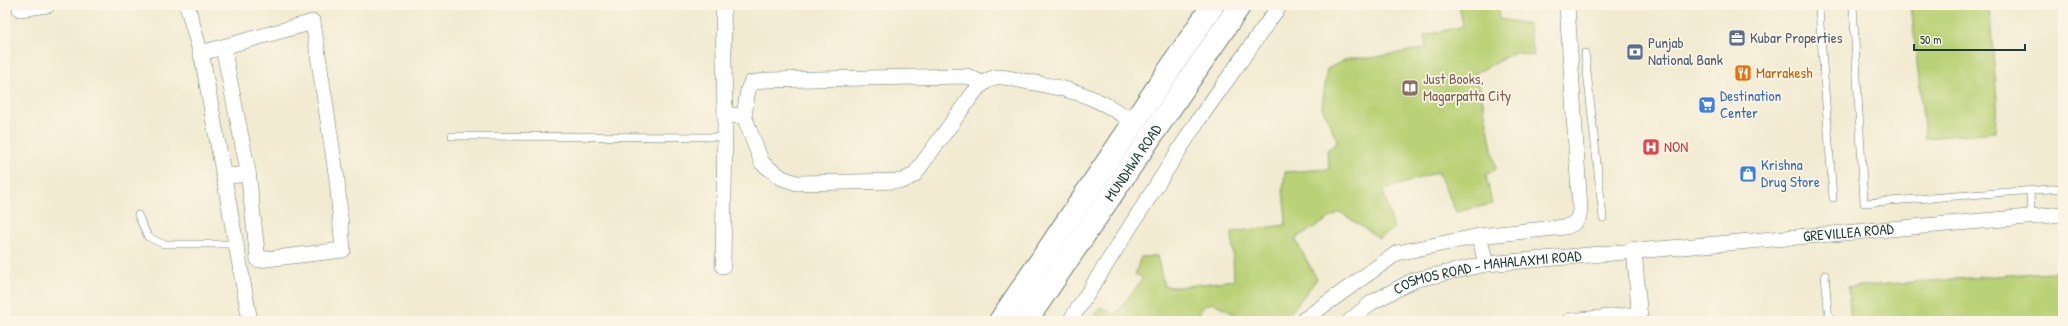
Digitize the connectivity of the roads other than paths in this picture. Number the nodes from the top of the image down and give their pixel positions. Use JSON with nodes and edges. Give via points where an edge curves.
{"nodes":[{"id":1,"x":20,"y":5,"type":"edge"},
{"id":2,"x":48,"y":5,"type":"edge"},
{"id":3,"x":187,"y":5,"type":"edge"},
{"id":4,"x":723,"y":5,"type":"edge"},
{"id":5,"x":1213,"y":5,"type":"edge"},
{"id":6,"x":1240,"y":5,"type":"edge"},
{"id":7,"x":1280,"y":5,"type":"edge"},
{"id":8,"x":1567,"y":5,"type":"edge"},
{"id":9,"x":1853,"y":5,"type":"edge"},
{"id":10,"x":1819,"y":10,"type":"dead end"},
{"id":11,"x":223,"y":47,"type":"junction"},
{"id":12,"x":201,"y":53,"type":"junction"},
{"id":13,"x":1585,"y":53,"type":"dead end"},
{"id":14,"x":982,"y":83,"type":"junction"},
{"id":15,"x":725,"y":115,"type":"junction"},
{"id":16,"x":744,"y":116,"type":"junction"},
{"id":17,"x":1133,"y":122,"type":"junction"},
{"id":18,"x":452,"y":136,"type":"dead end"},
{"id":19,"x":724,"y":137,"type":"junction"},
{"id":20,"x":248,"y":171,"type":"junction"},
{"id":21,"x":224,"y":176,"type":"junction"},
{"id":22,"x":2063,"y":188,"type":"edge"},
{"id":23,"x":2030,"y":191,"type":"junction"},
{"id":24,"x":1834,"y":198,"type":"dead end"},
{"id":25,"x":2063,"y":214,"type":"edge"},
{"id":26,"x":138,"y":215,"type":"dead end"},
{"id":27,"x":2031,"y":216,"type":"junction"},
{"id":28,"x":1603,"y":218,"type":"dead end"},
{"id":29,"x":1478,"y":236,"type":"junction"},
{"id":30,"x":236,"y":244,"type":"junction"},
{"id":31,"x":1634,"y":249,"type":"junction"},
{"id":32,"x":1044,"y":255,"type":"junction"},
{"id":33,"x":1486,"y":264,"type":"junction"},
{"id":34,"x":723,"y":266,"type":"dead end"},
{"id":35,"x":1062,"y":267,"type":"junction"},
{"id":36,"x":1825,"y":275,"type":"dead end"},
{"id":37,"x":1640,"y":318,"type":"edge"},
{"id":38,"x":250,"y":321,"type":"edge"},
{"id":39,"x":1000,"y":321,"type":"edge"},
{"id":40,"x":1026,"y":321,"type":"edge"},
{"id":41,"x":1070,"y":321,"type":"edge"},
{"id":42,"x":1302,"y":321,"type":"edge"},
{"id":43,"x":1350,"y":321,"type":"edge"},
{"id":44,"x":1569,"y":321,"type":"edge"},
{"id":45,"x":1574,"y":321,"type":"edge"},
{"id":46,"x":1829,"y":321,"type":"edge"}],
"edges":[{"from":1,"to":2,"type":"street","via":[[20,9]]},
{"from":3,"to":12,"type":"street"},
{"from":4,"to":15,"type":"street"},
{"from":5,"to":17,"type":"highway","name":"MUNDHWA ROAD"},
{"from":6,"to":35,"type":"highway","name":"MUNDHWA ROAD"},
{"from":7,"to":41,"type":"street","via":[[1197,122]]},
{"from":8,"to":29,"type":"street","via":[[1579,218],[1574,224],[1565,227]]},
{"from":9,"to":23,"type":"lane","via":[[1864,203]]},
{"from":10,"to":24,"type":"lane"},
{"from":11,"to":12,"type":"street"},
{"from":11,"to":20,"type":"street"},
{"from":11,"to":20,"type":"street","via":[[313,22],[337,180],[343,250],[258,260]]},
{"from":12,"to":21,"type":"street"},
{"from":13,"to":28,"type":"lane"},
{"from":14,"to":16,"type":"street","via":[[967,76],[767,80],[751,83]]},
{"from":14,"to":16,"type":"street","via":[[914,175],[902,181],[797,183],[782,178],[762,163]]},
{"from":14,"to":17,"type":"street","via":[[998,77],[1057,86],[1107,104]]},
{"from":15,"to":16,"type":"street"},
{"from":15,"to":19,"type":"street"},
{"from":17,"to":32,"type":"highway","name":"MUNDHWA ROAD"},
{"from":18,"to":19,"type":"lane"},
{"from":19,"to":34,"type":"street"},
{"from":20,"to":21,"type":"street","via":[[240,175]]},
{"from":21,"to":30,"type":"street"},
{"from":22,"to":23,"type":"lane"},
{"from":23,"to":27,"type":"lane"},
{"from":25,"to":27,"type":"street","name":"GREVILLEA ROAD"},
{"from":26,"to":30,"type":"lane","via":[[148,237],[163,244]]},
{"from":27,"to":31,"type":"street","name":"GREVILLEA ROAD"},
{"from":29,"to":33,"type":"street"},
{"from":29,"to":42,"type":"street","via":[[1397,253]]},
{"from":30,"to":38,"type":"street"},
{"from":31,"to":33,"type":"street","name":"COSMOS ROAD - MAHALAXMI ROAD"},
{"from":31,"to":37,"type":"street"},
{"from":32,"to":35,"type":"highway"},
{"from":32,"to":39,"type":"highway","name":"MUNDHWA ROAD"},
{"from":33,"to":43,"type":"street","name":"COSMOS ROAD - MAHALAXMI ROAD","via":[[1414,280],[1371,303]]},
{"from":35,"to":40,"type":"highway","name":"MUNDHWA ROAD"},
{"from":36,"to":46,"type":"lane"},
{"from":37,"to":45,"type":"street"},
{"from":44,"to":45,"type":"street"}]}
